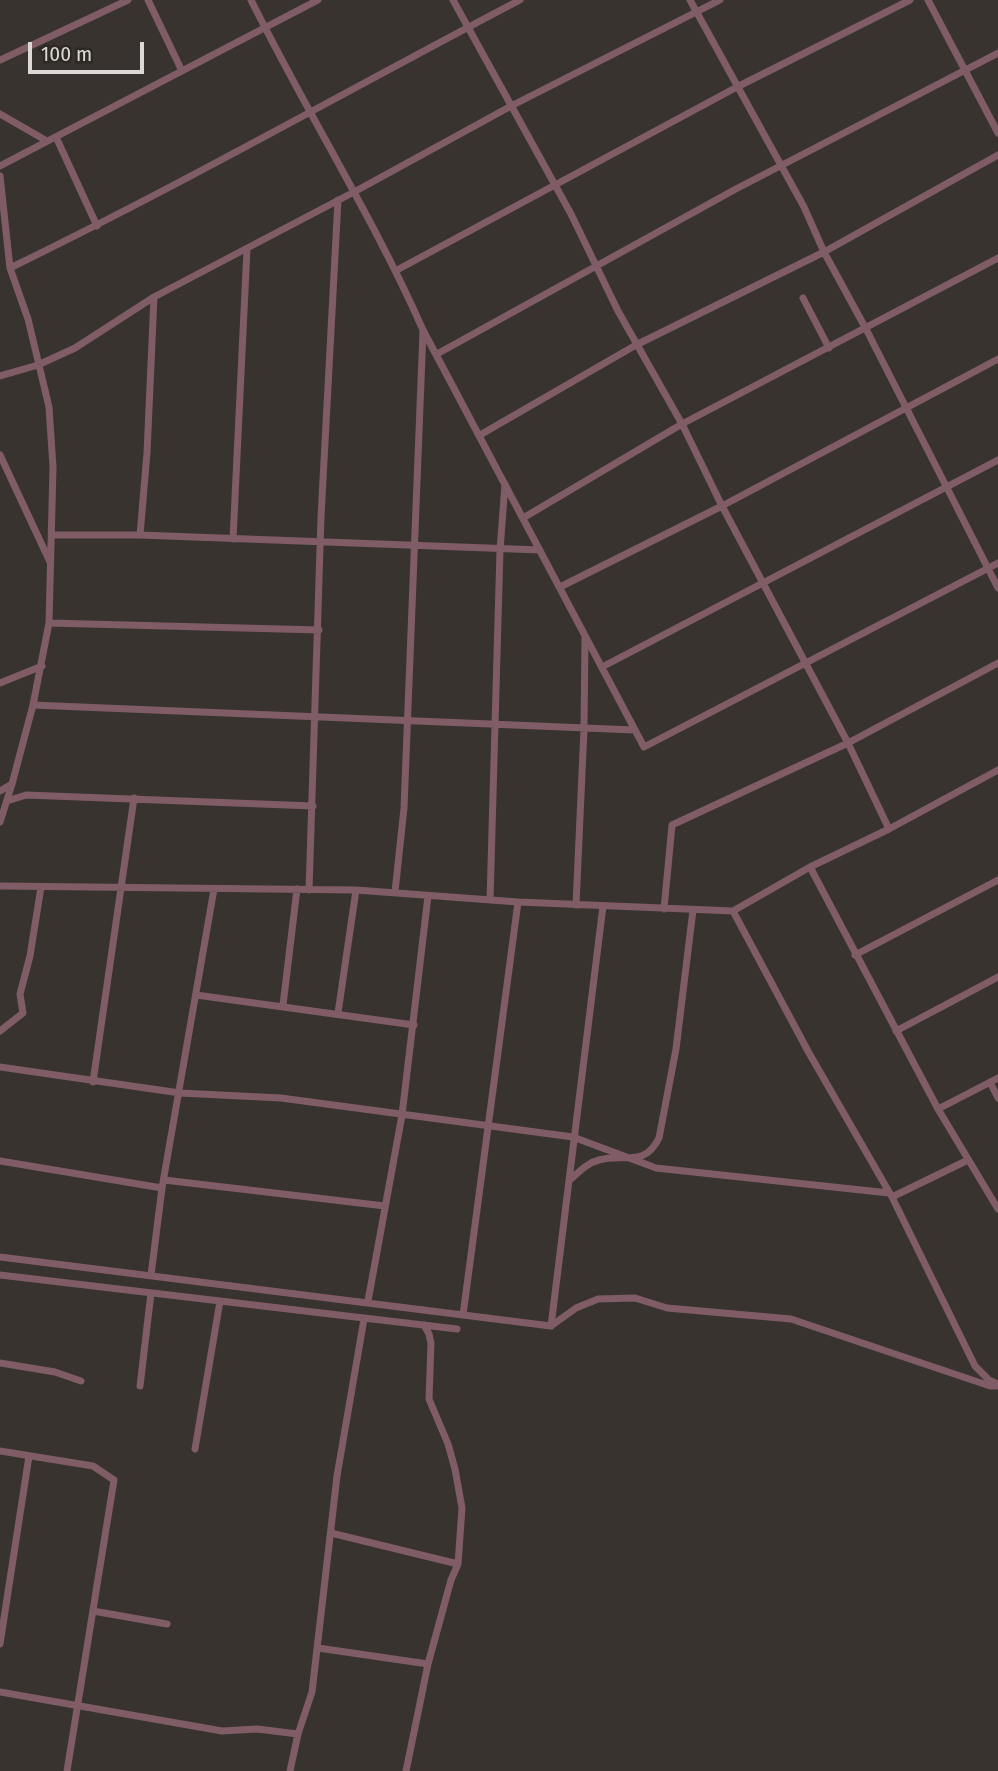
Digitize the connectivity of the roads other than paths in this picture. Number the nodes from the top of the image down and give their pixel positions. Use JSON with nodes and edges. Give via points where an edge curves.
{"nodes":[{"id":1,"x":128,"y":0,"type":"edge"},
{"id":2,"x":148,"y":0,"type":"edge"},
{"id":3,"x":251,"y":0,"type":"edge"},
{"id":4,"x":318,"y":0,"type":"edge"},
{"id":5,"x":453,"y":0,"type":"edge"},
{"id":6,"x":520,"y":0,"type":"edge"},
{"id":7,"x":690,"y":0,"type":"edge"},
{"id":8,"x":720,"y":0,"type":"edge"},
{"id":9,"x":910,"y":0,"type":"edge"},
{"id":10,"x":928,"y":0,"type":"edge"},
{"id":11,"x":697,"y":13,"type":"junction"},
{"id":12,"x":468,"y":27,"type":"junction"},
{"id":13,"x":265,"y":29,"type":"junction"},
{"id":14,"x":998,"y":53,"type":"edge"},
{"id":15,"x":0,"y":60,"type":"edge"},
{"id":16,"x":182,"y":71,"type":"junction"},
{"id":17,"x":965,"y":71,"type":"junction"},
{"id":18,"x":737,"y":87,"type":"junction"},
{"id":19,"x":513,"y":105,"type":"junction"},
{"id":20,"x":0,"y":114,"type":"edge"},
{"id":21,"x":310,"y":114,"type":"junction"},
{"id":22,"x":998,"y":133,"type":"edge"},
{"id":23,"x":56,"y":136,"type":"junction"},
{"id":24,"x":47,"y":141,"type":"junction"},
{"id":25,"x":998,"y":155,"type":"edge"},
{"id":26,"x":0,"y":166,"type":"edge"},
{"id":27,"x":781,"y":166,"type":"junction"},
{"id":28,"x":0,"y":176,"type":"edge"},
{"id":29,"x":555,"y":186,"type":"junction"},
{"id":30,"x":354,"y":192,"type":"junction"},
{"id":31,"x":338,"y":200,"type":"junction"},
{"id":32,"x":97,"y":226,"type":"junction"},
{"id":33,"x":247,"y":249,"type":"junction"},
{"id":34,"x":824,"y":252,"type":"junction"},
{"id":35,"x":998,"y":258,"type":"edge"},
{"id":36,"x":596,"y":266,"type":"junction"},
{"id":37,"x":10,"y":268,"type":"junction"},
{"id":38,"x":397,"y":270,"type":"junction"},
{"id":39,"x":154,"y":297,"type":"junction"},
{"id":40,"x":803,"y":298,"type":"dead end"},
{"id":41,"x":866,"y":329,"type":"junction"},
{"id":42,"x":423,"y":330,"type":"junction"},
{"id":43,"x":636,"y":345,"type":"junction"},
{"id":44,"x":829,"y":348,"type":"junction"},
{"id":45,"x":437,"y":354,"type":"junction"},
{"id":46,"x":998,"y":359,"type":"edge"},
{"id":47,"x":38,"y":365,"type":"junction"},
{"id":48,"x":0,"y":376,"type":"edge"},
{"id":49,"x":906,"y":410,"type":"junction"},
{"id":50,"x":682,"y":424,"type":"junction"},
{"id":51,"x":480,"y":435,"type":"junction"},
{"id":52,"x":0,"y":455,"type":"edge"},
{"id":53,"x":998,"y":460,"type":"edge"},
{"id":54,"x":506,"y":484,"type":"junction"},
{"id":55,"x":945,"y":487,"type":"junction"},
{"id":56,"x":722,"y":506,"type":"junction"},
{"id":57,"x":523,"y":518,"type":"junction"},
{"id":58,"x":53,"y":535,"type":"junction"},
{"id":59,"x":140,"y":535,"type":"junction"},
{"id":60,"x":233,"y":539,"type":"junction"},
{"id":61,"x":320,"y":543,"type":"junction"},
{"id":62,"x":414,"y":546,"type":"junction"},
{"id":63,"x":500,"y":550,"type":"junction"},
{"id":64,"x":540,"y":551,"type":"junction"},
{"id":65,"x":998,"y":563,"type":"edge"},
{"id":66,"x":52,"y":565,"type":"junction"},
{"id":67,"x":987,"y":568,"type":"junction"},
{"id":68,"x":763,"y":581,"type":"junction"},
{"id":69,"x":560,"y":587,"type":"junction"},
{"id":70,"x":998,"y":588,"type":"edge"},
{"id":71,"x":49,"y":623,"type":"junction"},
{"id":72,"x":318,"y":630,"type":"junction"},
{"id":73,"x":585,"y":636,"type":"junction"},
{"id":74,"x":807,"y":662,"type":"junction"},
{"id":75,"x":998,"y":663,"type":"edge"},
{"id":76,"x":41,"y":666,"type":"junction"},
{"id":77,"x":602,"y":667,"type":"junction"},
{"id":78,"x":0,"y":683,"type":"edge"},
{"id":79,"x":33,"y":705,"type":"junction"},
{"id":80,"x":315,"y":718,"type":"junction"},
{"id":81,"x":406,"y":721,"type":"junction"},
{"id":82,"x":494,"y":725,"type":"junction"},
{"id":83,"x":584,"y":729,"type":"junction"},
{"id":84,"x":634,"y":730,"type":"junction"},
{"id":85,"x":848,"y":743,"type":"junction"},
{"id":86,"x":998,"y":770,"type":"edge"},
{"id":87,"x":12,"y":784,"type":"junction"},
{"id":88,"x":0,"y":791,"type":"edge"},
{"id":89,"x":134,"y":798,"type":"junction"},
{"id":90,"x":7,"y":802,"type":"junction"},
{"id":91,"x":313,"y":806,"type":"junction"},
{"id":92,"x":0,"y":822,"type":"edge"},
{"id":93,"x":889,"y":828,"type":"junction"},
{"id":94,"x":810,"y":867,"type":"junction"},
{"id":95,"x":998,"y":880,"type":"edge"},
{"id":96,"x":0,"y":886,"type":"edge"},
{"id":97,"x":41,"y":887,"type":"junction"},
{"id":98,"x":121,"y":887,"type":"junction"},
{"id":99,"x":214,"y":889,"type":"junction"},
{"id":100,"x":297,"y":889,"type":"junction"},
{"id":101,"x":309,"y":890,"type":"junction"},
{"id":102,"x":356,"y":890,"type":"junction"},
{"id":103,"x":395,"y":892,"type":"junction"},
{"id":104,"x":428,"y":896,"type":"junction"},
{"id":105,"x":489,"y":900,"type":"junction"},
{"id":106,"x":517,"y":902,"type":"junction"},
{"id":107,"x":576,"y":905,"type":"junction"},
{"id":108,"x":603,"y":906,"type":"junction"},
{"id":109,"x":664,"y":909,"type":"junction"},
{"id":110,"x":692,"y":910,"type":"junction"},
{"id":111,"x":733,"y":911,"type":"junction"},
{"id":112,"x":855,"y":955,"type":"junction"},
{"id":113,"x":998,"y":977,"type":"edge"},
{"id":114,"x":196,"y":995,"type":"junction"},
{"id":115,"x":283,"y":1005,"type":"junction"},
{"id":116,"x":338,"y":1013,"type":"junction"},
{"id":117,"x":414,"y":1024,"type":"junction"},
{"id":118,"x":0,"y":1031,"type":"edge"},
{"id":119,"x":896,"y":1031,"type":"junction"},
{"id":120,"x":0,"y":1067,"type":"edge"},
{"id":121,"x":998,"y":1078,"type":"edge"},
{"id":122,"x":93,"y":1082,"type":"junction"},
{"id":123,"x":990,"y":1082,"type":"junction"},
{"id":124,"x":180,"y":1093,"type":"junction"},
{"id":125,"x":998,"y":1098,"type":"edge"},
{"id":126,"x":938,"y":1110,"type":"junction"},
{"id":127,"x":402,"y":1115,"type":"junction"},
{"id":128,"x":489,"y":1125,"type":"junction"},
{"id":129,"x":573,"y":1137,"type":"junction"},
{"id":130,"x":636,"y":1158,"type":"junction"},
{"id":131,"x":968,"y":1160,"type":"junction"},
{"id":132,"x":0,"y":1161,"type":"edge"},
{"id":133,"x":571,"y":1179,"type":"junction"},
{"id":134,"x":163,"y":1184,"type":"junction"},
{"id":135,"x":890,"y":1195,"type":"junction"},
{"id":136,"x":385,"y":1206,"type":"junction"},
{"id":137,"x":998,"y":1209,"type":"edge"},
{"id":138,"x":0,"y":1257,"type":"edge"},
{"id":139,"x":0,"y":1275,"type":"edge"},
{"id":140,"x":151,"y":1275,"type":"junction"},
{"id":141,"x":151,"y":1293,"type":"junction"},
{"id":142,"x":220,"y":1301,"type":"junction"},
{"id":143,"x":368,"y":1301,"type":"junction"},
{"id":144,"x":463,"y":1315,"type":"junction"},
{"id":145,"x":364,"y":1319,"type":"junction"},
{"id":146,"x":424,"y":1325,"type":"junction"},
{"id":147,"x":551,"y":1326,"type":"junction"},
{"id":148,"x":457,"y":1329,"type":"dead end"},
{"id":149,"x":0,"y":1363,"type":"edge"},
{"id":150,"x":81,"y":1381,"type":"dead end"},
{"id":151,"x":998,"y":1385,"type":"edge"},
{"id":152,"x":140,"y":1386,"type":"dead end"},
{"id":153,"x":195,"y":1449,"type":"dead end"},
{"id":154,"x":0,"y":1451,"type":"edge"},
{"id":155,"x":29,"y":1455,"type":"junction"},
{"id":156,"x":331,"y":1533,"type":"junction"},
{"id":157,"x":458,"y":1564,"type":"junction"},
{"id":158,"x":93,"y":1611,"type":"junction"},
{"id":159,"x":167,"y":1624,"type":"dead end"},
{"id":160,"x":0,"y":1644,"type":"edge"},
{"id":161,"x":318,"y":1648,"type":"junction"},
{"id":162,"x":428,"y":1664,"type":"junction"},
{"id":163,"x":0,"y":1692,"type":"edge"},
{"id":164,"x":76,"y":1705,"type":"junction"},
{"id":165,"x":298,"y":1734,"type":"junction"},
{"id":166,"x":67,"y":1771,"type":"edge"},
{"id":167,"x":290,"y":1771,"type":"edge"},
{"id":168,"x":405,"y":1771,"type":"edge"}],
"edges":[{"from":1,"to":15,"type":"street"},
{"from":2,"to":16,"type":"street"},
{"from":3,"to":13,"type":"street"},
{"from":4,"to":13,"type":"street"},
{"from":5,"to":12,"type":"street"},
{"from":6,"to":12,"type":"street"},
{"from":7,"to":11,"type":"street"},
{"from":8,"to":11,"type":"street"},
{"from":9,"to":18,"type":"street"},
{"from":10,"to":17,"type":"street"},
{"from":11,"to":18,"type":"street"},
{"from":11,"to":19,"type":"street"},
{"from":12,"to":19,"type":"street"},
{"from":12,"to":21,"type":"street"},
{"from":13,"to":16,"type":"street"},
{"from":13,"to":21,"type":"street"},
{"from":14,"to":17,"type":"street"},
{"from":16,"to":23,"type":"street"},
{"from":17,"to":22,"type":"street"},
{"from":17,"to":27,"type":"street"},
{"from":18,"to":27,"type":"street"},
{"from":18,"to":29,"type":"street"},
{"from":19,"to":29,"type":"street"},
{"from":19,"to":30,"type":"street"},
{"from":20,"to":24,"type":"street"},
{"from":21,"to":30,"type":"street"},
{"from":21,"to":32,"type":"street"},
{"from":23,"to":24,"type":"street"},
{"from":23,"to":32,"type":"street"},
{"from":24,"to":26,"type":"street"},
{"from":25,"to":34,"type":"street"},
{"from":27,"to":34,"type":"street"},
{"from":27,"to":36,"type":"street"},
{"from":28,"to":37,"type":"street"},
{"from":29,"to":36,"type":"street"},
{"from":29,"to":38,"type":"street"},
{"from":30,"to":31,"type":"street"},
{"from":30,"to":38,"type":"street"},
{"from":31,"to":33,"type":"street"},
{"from":31,"to":61,"type":"street"},
{"from":32,"to":37,"type":"street"},
{"from":33,"to":39,"type":"street"},
{"from":33,"to":60,"type":"street"},
{"from":34,"to":41,"type":"street"},
{"from":34,"to":43,"type":"street"},
{"from":35,"to":41,"type":"street"},
{"from":36,"to":43,"type":"street"},
{"from":36,"to":45,"type":"street"},
{"from":37,"to":47,"type":"street"},
{"from":38,"to":42,"type":"street"},
{"from":39,"to":47,"type":"street","via":[[75,348]]},
{"from":39,"to":59,"type":"street"},
{"from":40,"to":44,"type":"street"},
{"from":41,"to":44,"type":"street"},
{"from":41,"to":49,"type":"street"},
{"from":42,"to":45,"type":"street"},
{"from":42,"to":62,"type":"street"},
{"from":43,"to":50,"type":"street"},
{"from":43,"to":51,"type":"street"},
{"from":44,"to":50,"type":"street"},
{"from":45,"to":51,"type":"street"},
{"from":46,"to":49,"type":"street"},
{"from":47,"to":48,"type":"street"},
{"from":47,"to":58,"type":"street","via":[[52,437]]},
{"from":49,"to":55,"type":"street"},
{"from":49,"to":56,"type":"street"},
{"from":50,"to":56,"type":"street"},
{"from":50,"to":57,"type":"street"},
{"from":51,"to":54,"type":"street"},
{"from":52,"to":66,"type":"street"},
{"from":53,"to":55,"type":"street"},
{"from":54,"to":57,"type":"street"},
{"from":54,"to":63,"type":"street"},
{"from":55,"to":67,"type":"street"},
{"from":55,"to":68,"type":"street"},
{"from":56,"to":68,"type":"street"},
{"from":56,"to":69,"type":"street"},
{"from":57,"to":64,"type":"street"},
{"from":58,"to":59,"type":"street"},
{"from":58,"to":66,"type":"street"},
{"from":59,"to":60,"type":"street"},
{"from":60,"to":61,"type":"street"},
{"from":61,"to":62,"type":"street"},
{"from":61,"to":72,"type":"street"},
{"from":62,"to":63,"type":"street"},
{"from":62,"to":81,"type":"street"},
{"from":63,"to":64,"type":"street"},
{"from":63,"to":82,"type":"street"},
{"from":64,"to":69,"type":"street"},
{"from":65,"to":67,"type":"street"},
{"from":66,"to":71,"type":"street"},
{"from":67,"to":70,"type":"street"},
{"from":67,"to":74,"type":"street"},
{"from":68,"to":74,"type":"street"},
{"from":68,"to":77,"type":"street"},
{"from":69,"to":73,"type":"street"},
{"from":71,"to":72,"type":"street"},
{"from":71,"to":76,"type":"street"},
{"from":72,"to":80,"type":"street"},
{"from":73,"to":77,"type":"street"},
{"from":73,"to":83,"type":"street"},
{"from":74,"to":84,"type":"street","via":[[644,747]]},
{"from":74,"to":85,"type":"street"},
{"from":75,"to":85,"type":"street"},
{"from":76,"to":78,"type":"street"},
{"from":76,"to":79,"type":"street"},
{"from":77,"to":84,"type":"street"},
{"from":79,"to":80,"type":"street"},
{"from":79,"to":87,"type":"street"},
{"from":80,"to":81,"type":"street"},
{"from":80,"to":91,"type":"street"},
{"from":81,"to":82,"type":"street"},
{"from":81,"to":103,"type":"street","via":[[404,807]]},
{"from":82,"to":83,"type":"street"},
{"from":82,"to":105,"type":"street"},
{"from":83,"to":84,"type":"street"},
{"from":83,"to":107,"type":"street"},
{"from":85,"to":93,"type":"street"},
{"from":85,"to":109,"type":"street","via":[[672,825]]},
{"from":86,"to":93,"type":"street"},
{"from":87,"to":88,"type":"street"},
{"from":87,"to":90,"type":"street"},
{"from":89,"to":90,"type":"street","via":[[26,796]]},
{"from":89,"to":91,"type":"street"},
{"from":89,"to":98,"type":"street"},
{"from":90,"to":92,"type":"street"},
{"from":91,"to":101,"type":"street"},
{"from":93,"to":94,"type":"street"},
{"from":94,"to":111,"type":"street"},
{"from":94,"to":112,"type":"street"},
{"from":95,"to":112,"type":"street"},
{"from":96,"to":97,"type":"street"},
{"from":97,"to":98,"type":"street"},
{"from":97,"to":118,"type":"street","via":[[20,995],[23,1013]]},
{"from":98,"to":99,"type":"street"},
{"from":98,"to":122,"type":"street"},
{"from":99,"to":100,"type":"street"},
{"from":99,"to":114,"type":"street"},
{"from":100,"to":101,"type":"street"},
{"from":100,"to":115,"type":"street"},
{"from":101,"to":102,"type":"street"},
{"from":102,"to":103,"type":"street"},
{"from":102,"to":116,"type":"street"},
{"from":103,"to":104,"type":"street"},
{"from":104,"to":105,"type":"street"},
{"from":104,"to":117,"type":"street"},
{"from":105,"to":106,"type":"street"},
{"from":106,"to":107,"type":"street"},
{"from":106,"to":128,"type":"street"},
{"from":107,"to":108,"type":"street"},
{"from":108,"to":109,"type":"street"},
{"from":108,"to":129,"type":"street"},
{"from":109,"to":110,"type":"street"},
{"from":110,"to":111,"type":"street"},
{"from":110,"to":130,"type":"street","via":[[676,1049],[659,1138],[652,1151]]},
{"from":111,"to":135,"type":"street"},
{"from":112,"to":119,"type":"street"},
{"from":113,"to":119,"type":"street"},
{"from":114,"to":115,"type":"street"},
{"from":114,"to":124,"type":"street"},
{"from":115,"to":116,"type":"street"},
{"from":116,"to":117,"type":"street"},
{"from":117,"to":127,"type":"street"},
{"from":119,"to":126,"type":"street"},
{"from":120,"to":122,"type":"street"},
{"from":121,"to":123,"type":"street"},
{"from":122,"to":124,"type":"street"},
{"from":123,"to":125,"type":"street"},
{"from":123,"to":126,"type":"street"},
{"from":124,"to":127,"type":"street","via":[[282,1098]]},
{"from":124,"to":134,"type":"street"},
{"from":126,"to":131,"type":"street"},
{"from":127,"to":128,"type":"street"},
{"from":127,"to":136,"type":"street"},
{"from":128,"to":129,"type":"street"},
{"from":128,"to":144,"type":"street"},
{"from":129,"to":130,"type":"street"},
{"from":129,"to":133,"type":"street"},
{"from":130,"to":133,"type":"street","via":[[601,1159],[587,1164]]},
{"from":130,"to":135,"type":"street","via":[[656,1168]]},
{"from":131,"to":135,"type":"street"},
{"from":131,"to":137,"type":"street"},
{"from":132,"to":134,"type":"street"},
{"from":133,"to":147,"type":"street"},
{"from":134,"to":136,"type":"street"},
{"from":134,"to":140,"type":"street"},
{"from":135,"to":151,"type":"street","via":[[975,1366]]},
{"from":136,"to":143,"type":"street"},
{"from":138,"to":140,"type":"street"},
{"from":139,"to":141,"type":"street"},
{"from":140,"to":143,"type":"street"},
{"from":141,"to":142,"type":"street"},
{"from":141,"to":152,"type":"street"},
{"from":142,"to":145,"type":"street"},
{"from":142,"to":153,"type":"street"},
{"from":143,"to":144,"type":"street"},
{"from":144,"to":147,"type":"street"},
{"from":145,"to":146,"type":"street"},
{"from":145,"to":156,"type":"street"},
{"from":146,"to":148,"type":"street"},
{"from":146,"to":157,"type":"street","via":[[431,1343],[429,1399],[448,1444],[462,1508]]},
{"from":147,"to":151,"type":"street","via":[[598,1299],[635,1298],[667,1308],[792,1318]]},
{"from":149,"to":150,"type":"street"},
{"from":154,"to":155,"type":"street"},
{"from":155,"to":158,"type":"street","via":[[93,1466],[114,1480]]},
{"from":155,"to":160,"type":"street"},
{"from":156,"to":157,"type":"street"},
{"from":156,"to":161,"type":"street"},
{"from":157,"to":162,"type":"street"},
{"from":158,"to":159,"type":"street"},
{"from":158,"to":164,"type":"street"},
{"from":161,"to":162,"type":"street"},
{"from":161,"to":165,"type":"street","via":[[312,1692]]},
{"from":162,"to":168,"type":"street"},
{"from":163,"to":164,"type":"street"},
{"from":164,"to":165,"type":"street","via":[[222,1731]]},
{"from":164,"to":166,"type":"street"},
{"from":165,"to":167,"type":"street"}]}
